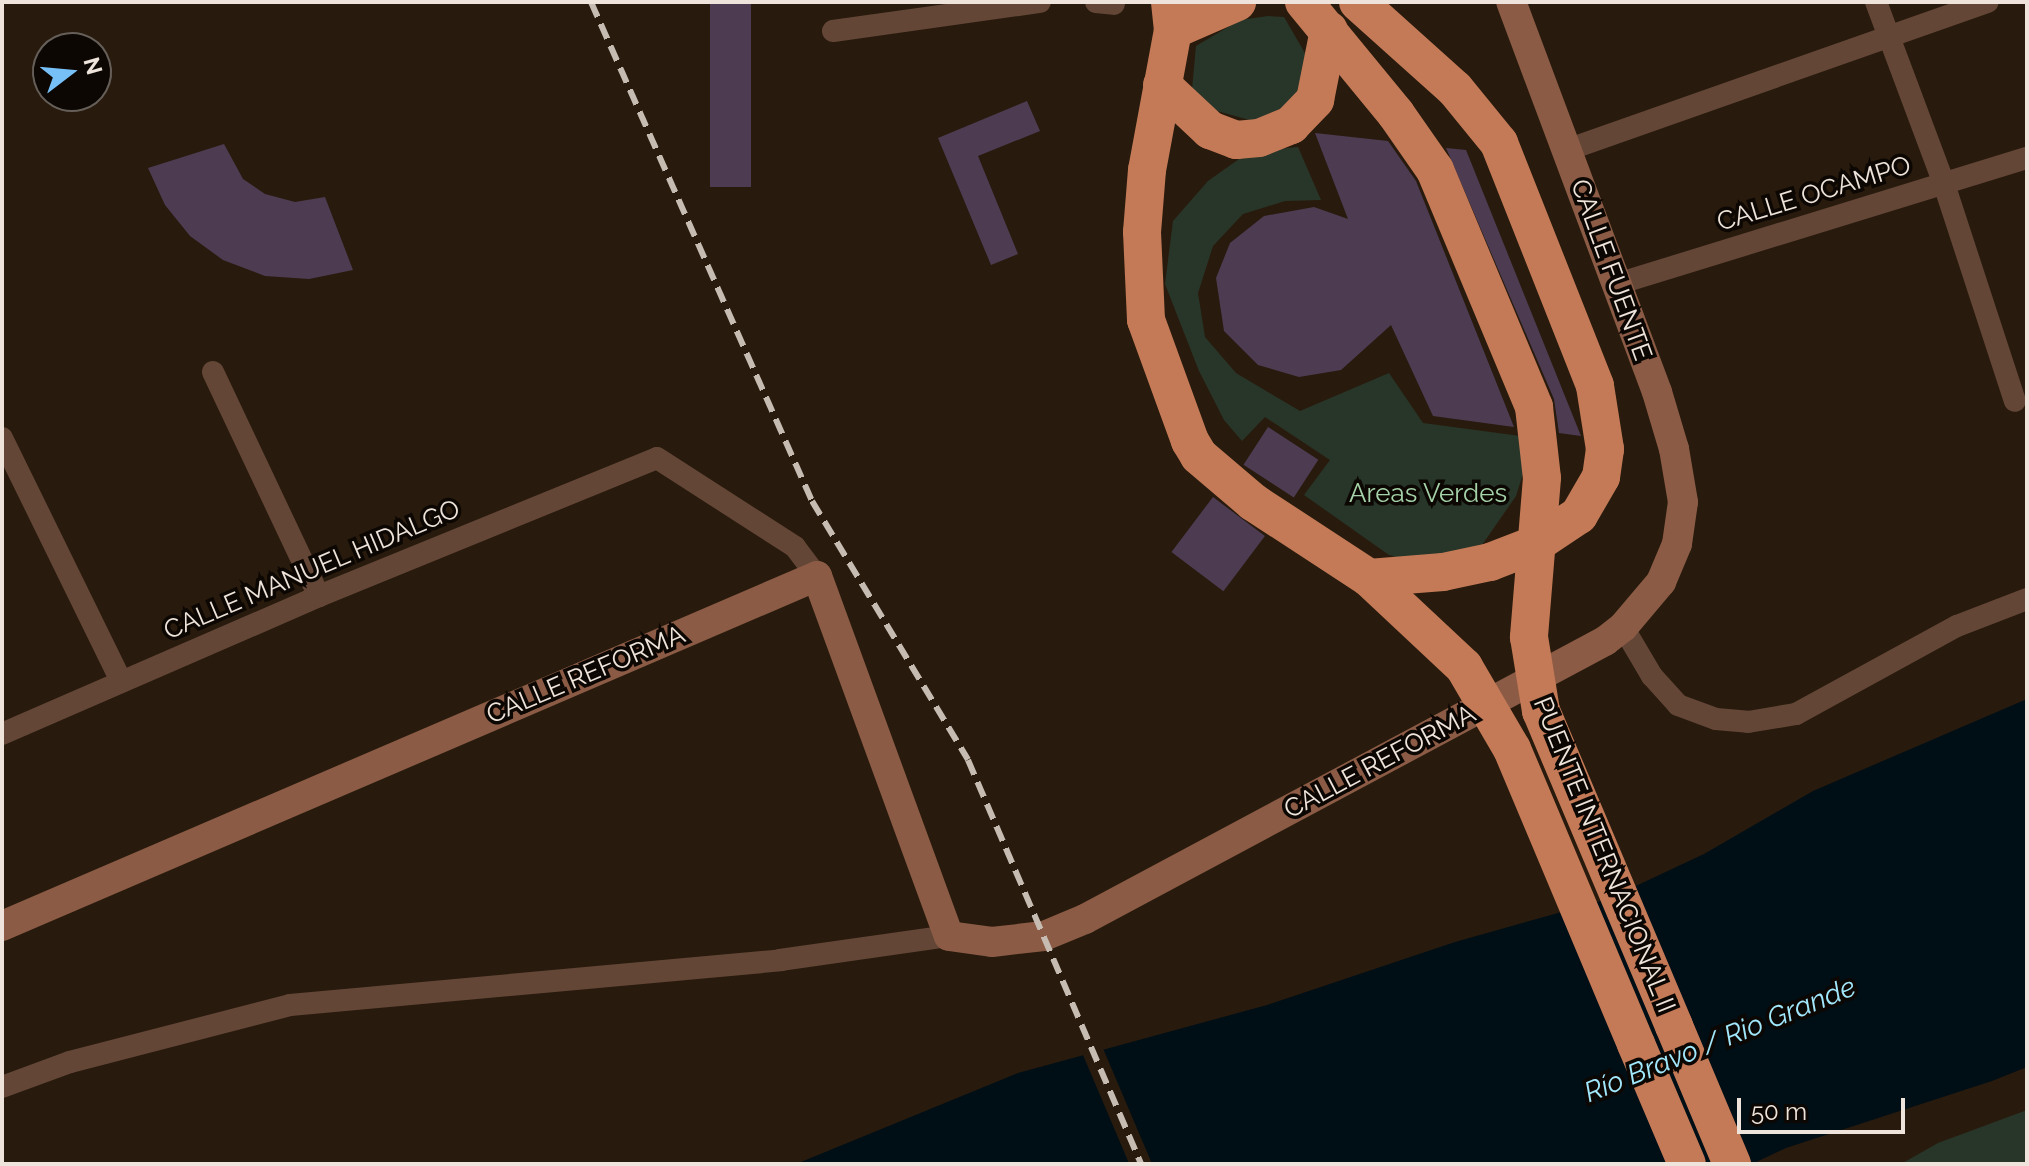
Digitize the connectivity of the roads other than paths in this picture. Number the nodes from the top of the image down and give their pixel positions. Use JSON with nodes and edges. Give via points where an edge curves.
{"nodes":[{"id":1,"x":1040,"y":2,"type":"edge"},
{"id":2,"x":1237,"y":2,"type":"edge"},
{"id":3,"x":1304,"y":2,"type":"edge"},
{"id":4,"x":1358,"y":2,"type":"edge"},
{"id":5,"x":1511,"y":2,"type":"edge"},
{"id":6,"x":1876,"y":2,"type":"edge"},
{"id":7,"x":1988,"y":2,"type":"edge"},
{"id":8,"x":1172,"y":16,"type":"edge"},
{"id":9,"x":1329,"y":30,"type":"junction"},
{"id":10,"x":833,"y":31,"type":"dead end"},
{"id":11,"x":1888,"y":34,"type":"junction"},
{"id":12,"x":1162,"y":85,"type":"junction"},
{"id":13,"x":1567,"y":150,"type":"junction"},
{"id":14,"x":2027,"y":158,"type":"edge"},
{"id":15,"x":1944,"y":184,"type":"junction"},
{"id":16,"x":1617,"y":284,"type":"junction"},
{"id":17,"x":213,"y":372,"type":"dead end"},
{"id":18,"x":2015,"y":401,"type":"dead end"},
{"id":19,"x":2,"y":438,"type":"edge"},
{"id":20,"x":1677,"y":544,"type":"joint"},
{"id":21,"x":1534,"y":545,"type":"junction"},
{"id":22,"x":817,"y":576,"type":"junction"},
{"id":23,"x":1369,"y":578,"type":"junction"},
{"id":24,"x":319,"y":596,"type":"junction"},
{"id":25,"x":2027,"y":599,"type":"edge"},
{"id":26,"x":1623,"y":627,"type":"junction"},
{"id":27,"x":121,"y":681,"type":"junction"},
{"id":28,"x":2,"y":734,"type":"edge"},
{"id":29,"x":2,"y":926,"type":"edge"},
{"id":30,"x":949,"y":936,"type":"junction"},
{"id":31,"x":2,"y":1087,"type":"edge"},
{"id":32,"x":1687,"y":1164,"type":"edge"},
{"id":33,"x":1732,"y":1164,"type":"edge"}],
"edges":[{"from":1,"to":10,"type":"street"},
{"from":2,"to":8,"type":"highway"},
{"from":3,"to":9,"type":"highway","name":"PUENTE INTERNACIONAL II"},
{"from":4,"to":21,"type":"highway","via":[[1455,89],[1499,143],[1595,386],[1604,421],[1601,477],[1579,515]]},
{"from":5,"to":13,"type":"street","name":"CALLE FUENTE"},
{"from":6,"to":11,"type":"street"},
{"from":7,"to":11,"type":"street"},
{"from":8,"to":12,"type":"highway","name":"PUENTE INTERNACIONAL II"},
{"from":9,"to":12,"type":"highway","via":[[1315,100],[1291,125],[1259,138],[1236,140],[1210,130]]},
{"from":9,"to":21,"type":"highway","name":"PUENTE INTERNACIONAL II","via":[[1435,170],[1534,407],[1542,447]]},
{"from":11,"to":13,"type":"street"},
{"from":11,"to":15,"type":"street"},
{"from":12,"to":23,"type":"highway","name":"PUENTE INTERNACIONAL II","via":[[1142,232],[1146,320],[1190,441],[1199,456],[1253,502]]},
{"from":13,"to":16,"type":"street","name":"CALLE FUENTE"},
{"from":14,"to":15,"type":"street","name":"CALLE OCAMPO"},
{"from":15,"to":16,"type":"street","name":"CALLE OCAMPO"},
{"from":15,"to":18,"type":"street"},
{"from":16,"to":20,"type":"street","name":"CALLE FUENTE","via":[[1674,449],[1683,502]]},
{"from":17,"to":24,"type":"street"},
{"from":19,"to":27,"type":"street"},
{"from":20,"to":26,"type":"street","name":"CALLE REFORMA","via":[[1661,582]]},
{"from":21,"to":23,"type":"highway","via":[[1466,567]]},
{"from":21,"to":33,"type":"highway","name":"PUENTE INTERNACIONAL II","bridge":true,"via":[[1529,637],[1541,711]]},
{"from":22,"to":24,"type":"street","name":"CALLE MANUEL HIDALGO","via":[[795,547],[665,459],[646,461]]},
{"from":22,"to":29,"type":"street","name":"CALLE REFORMA"},
{"from":22,"to":30,"type":"street"},
{"from":23,"to":32,"type":"highway","name":"PUENTE INTERNACIONAL II","bridge":true,"via":[[1464,667],[1512,749]]},
{"from":24,"to":27,"type":"street","name":"CALLE MANUEL HIDALGO"},
{"from":25,"to":26,"type":"street","via":[[1957,626],[1796,714],[1748,722],[1716,719],[1678,705],[1652,676]]},
{"from":26,"to":30,"type":"street","name":"CALLE REFORMA","via":[[1205,855],[1044,936],[992,942]]},
{"from":27,"to":28,"type":"street","name":"CALLE MANUEL HIDALGO"},
{"from":30,"to":31,"type":"street","via":[[780,960],[290,1005],[70,1062]]}]}
